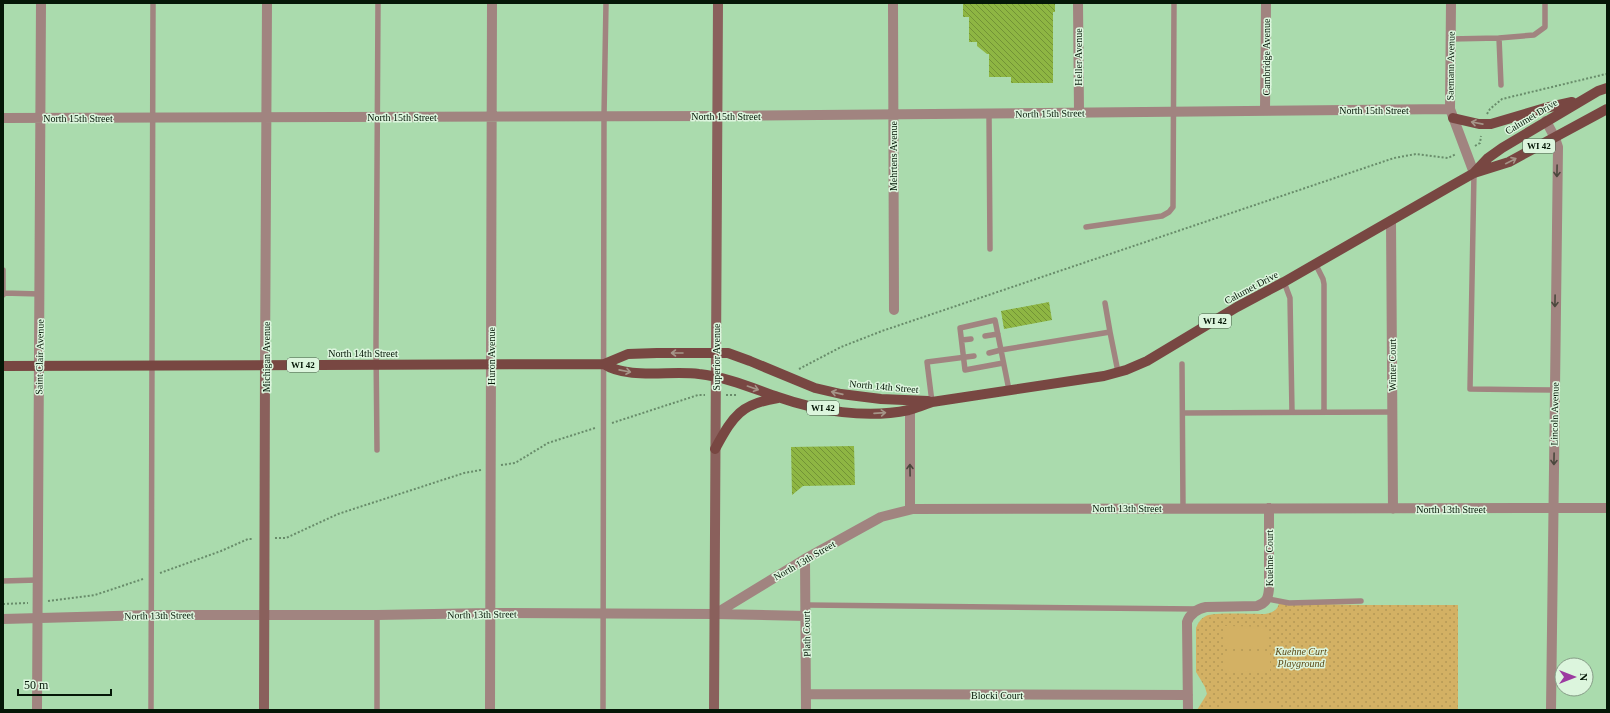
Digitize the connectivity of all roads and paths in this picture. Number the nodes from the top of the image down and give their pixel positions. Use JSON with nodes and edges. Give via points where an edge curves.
{"nodes":[{"id":1,"x":41,"y":3,"type":"edge"},
{"id":2,"x":153,"y":3,"type":"edge"},
{"id":3,"x":267,"y":3,"type":"edge"},
{"id":4,"x":378,"y":3,"type":"edge"},
{"id":5,"x":492,"y":3,"type":"edge"},
{"id":6,"x":606,"y":3,"type":"edge"},
{"id":7,"x":718,"y":3,"type":"edge"},
{"id":8,"x":893,"y":3,"type":"edge"},
{"id":9,"x":1078,"y":3,"type":"edge"},
{"id":10,"x":1174,"y":3,"type":"edge"},
{"id":11,"x":1266,"y":3,"type":"edge"},
{"id":12,"x":1450,"y":3,"type":"edge"},
{"id":13,"x":1545,"y":3,"type":"edge"},
{"id":14,"x":1450,"y":38,"type":"junction"},
{"id":15,"x":1499,"y":38,"type":"junction"},
{"id":16,"x":1607,"y":75,"type":"edge"},
{"id":17,"x":1501,"y":85,"type":"dead end"},
{"id":18,"x":1607,"y":88,"type":"edge"},
{"id":19,"x":1582,"y":100,"type":"junction"},
{"id":20,"x":1265,"y":110,"type":"junction"},
{"id":21,"x":1174,"y":111,"type":"junction"},
{"id":22,"x":1605,"y":111,"type":"edge"},
{"id":23,"x":1079,"y":112,"type":"junction"},
{"id":24,"x":893,"y":114,"type":"junction"},
{"id":25,"x":989,"y":114,"type":"junction"},
{"id":26,"x":1451,"y":114,"type":"junction"},
{"id":27,"x":492,"y":116,"type":"junction"},
{"id":28,"x":604,"y":116,"type":"junction"},
{"id":29,"x":717,"y":116,"type":"junction"},
{"id":30,"x":1486,"y":116,"type":"dead end"},
{"id":31,"x":153,"y":117,"type":"junction"},
{"id":32,"x":266,"y":117,"type":"junction"},
{"id":33,"x":378,"y":117,"type":"junction"},
{"id":34,"x":3,"y":118,"type":"edge"},
{"id":35,"x":41,"y":118,"type":"junction"},
{"id":36,"x":1546,"y":121,"type":"junction"},
{"id":37,"x":1482,"y":134,"type":"dead end"},
{"id":38,"x":1556,"y":138,"type":"junction"},
{"id":39,"x":1465,"y":150,"type":"junction"},
{"id":40,"x":1474,"y":173,"type":"junction"},
{"id":41,"x":1391,"y":222,"type":"junction"},
{"id":42,"x":1086,"y":227,"type":"dead end"},
{"id":43,"x":990,"y":249,"type":"dead end"},
{"id":44,"x":1316,"y":265,"type":"junction"},
{"id":45,"x":3,"y":270,"type":"edge"},
{"id":46,"x":1284,"y":282,"type":"junction"},
{"id":47,"x":3,"y":294,"type":"edge"},
{"id":48,"x":40,"y":294,"type":"junction"},
{"id":49,"x":1105,"y":304,"type":"dead end"},
{"id":50,"x":894,"y":310,"type":"dead end"},
{"id":51,"x":1110,"y":332,"type":"junction"},
{"id":52,"x":998,"y":334,"type":"junction"},
{"id":53,"x":986,"y":336,"type":"dead end"},
{"id":54,"x":971,"y":339,"type":"dead end"},
{"id":55,"x":962,"y":340,"type":"junction"},
{"id":56,"x":1001,"y":350,"type":"junction"},
{"id":57,"x":716,"y":353,"type":"junction"},
{"id":58,"x":989,"y":353,"type":"dead end"},
{"id":59,"x":974,"y":356,"type":"dead end"},
{"id":60,"x":964,"y":358,"type":"junction"},
{"id":61,"x":1003,"y":363,"type":"junction"},
{"id":62,"x":491,"y":364,"type":"junction"},
{"id":63,"x":604,"y":364,"type":"junction"},
{"id":64,"x":1182,"y":364,"type":"dead end"},
{"id":65,"x":151,"y":365,"type":"junction"},
{"id":66,"x":266,"y":365,"type":"junction"},
{"id":67,"x":376,"y":365,"type":"junction"},
{"id":68,"x":3,"y":366,"type":"edge"},
{"id":69,"x":39,"y":366,"type":"junction"},
{"id":70,"x":798,"y":370,"type":"dead end"},
{"id":71,"x":1118,"y":372,"type":"junction"},
{"id":72,"x":716,"y":376,"type":"junction"},
{"id":73,"x":1009,"y":390,"type":"junction"},
{"id":74,"x":1554,"y":390,"type":"junction"},
{"id":75,"x":716,"y":395,"type":"junction"},
{"id":76,"x":739,"y":395,"type":"dead end"},
{"id":77,"x":780,"y":397,"type":"junction"},
{"id":78,"x":932,"y":402,"type":"junction"},
{"id":79,"x":910,"y":410,"type":"junction"},
{"id":80,"x":1292,"y":412,"type":"junction"},
{"id":81,"x":1324,"y":412,"type":"junction"},
{"id":82,"x":1393,"y":412,"type":"junction"},
{"id":83,"x":1183,"y":413,"type":"junction"},
{"id":84,"x":604,"y":426,"type":"junction"},
{"id":85,"x":715,"y":449,"type":"junction"},
{"id":86,"x":377,"y":450,"type":"dead end"},
{"id":87,"x":490,"y":467,"type":"junction"},
{"id":88,"x":1183,"y":508,"type":"junction"},
{"id":89,"x":1269,"y":508,"type":"junction"},
{"id":90,"x":1553,"y":508,"type":"junction"},
{"id":91,"x":1607,"y":508,"type":"edge"},
{"id":92,"x":910,"y":509,"type":"junction"},
{"id":93,"x":1393,"y":509,"type":"junction"},
{"id":94,"x":265,"y":538,"type":"junction"},
{"id":95,"x":805,"y":559,"type":"junction"},
{"id":96,"x":150,"y":577,"type":"junction"},
{"id":97,"x":37,"y":580,"type":"junction"},
{"id":98,"x":3,"y":581,"type":"edge"},
{"id":99,"x":1268,"y":599,"type":"junction"},
{"id":100,"x":50,"y":600,"type":"dead end"},
{"id":101,"x":1361,"y":601,"type":"dead end"},
{"id":102,"x":3,"y":604,"type":"edge"},
{"id":103,"x":27,"y":604,"type":"dead end"},
{"id":104,"x":806,"y":605,"type":"junction"},
{"id":105,"x":1198,"y":609,"type":"junction"},
{"id":106,"x":490,"y":613,"type":"junction"},
{"id":107,"x":604,"y":613,"type":"junction"},
{"id":108,"x":264,"y":614,"type":"junction"},
{"id":109,"x":714,"y":614,"type":"junction"},
{"id":110,"x":151,"y":615,"type":"junction"},
{"id":111,"x":377,"y":615,"type":"junction"},
{"id":112,"x":806,"y":616,"type":"junction"},
{"id":113,"x":3,"y":619,"type":"edge"},
{"id":114,"x":37,"y":619,"type":"junction"},
{"id":115,"x":806,"y":694,"type":"junction"},
{"id":116,"x":1188,"y":695,"type":"junction"},
{"id":117,"x":37,"y":710,"type":"edge"},
{"id":118,"x":151,"y":710,"type":"edge"},
{"id":119,"x":264,"y":710,"type":"edge"},
{"id":120,"x":377,"y":710,"type":"edge"},
{"id":121,"x":490,"y":710,"type":"edge"},
{"id":122,"x":603,"y":710,"type":"edge"},
{"id":123,"x":714,"y":710,"type":"edge"},
{"id":124,"x":806,"y":710,"type":"edge"},
{"id":125,"x":1188,"y":710,"type":"edge"},
{"id":126,"x":1551,"y":710,"type":"edge"}],
"edges":[{"from":1,"to":35,"type":"street","name":"Saint Clair Avenue"},
{"from":2,"to":31,"type":"lane"},
{"from":3,"to":32,"type":"street","name":"Michigan Avenue"},
{"from":4,"to":33,"type":"lane"},
{"from":5,"to":27,"type":"street","name":"Huron Avenue"},
{"from":6,"to":28,"type":"lane"},
{"from":7,"to":29,"type":"street","name":"Superior Avenue"},
{"from":8,"to":24,"type":"street","name":"Mehrtens Avenue"},
{"from":9,"to":23,"type":"street","name":"Heller Avenue"},
{"from":10,"to":21,"type":"lane"},
{"from":11,"to":20,"type":"street","name":"Cambridge Avenue"},
{"from":12,"to":14,"type":"street","name":"Saemann Avenue"},
{"from":13,"to":15,"type":"lane","via":[[1545,27],[1534,35]]},
{"from":14,"to":15,"type":"lane"},
{"from":14,"to":26,"type":"street","name":"Saemann Avenue"},
{"from":15,"to":17,"type":"lane"},
{"from":16,"to":30,"type":"path","via":[[1502,99]]},
{"from":18,"to":19,"type":"main road","name":"Calumet Drive","number":"WI 42"},
{"from":19,"to":26,"type":"main road","one_way":true,"via":[[1491,124],[1479,124]]},
{"from":19,"to":36,"type":"main road","name":"Calumet Drive","number":"WI 42"},
{"from":20,"to":21,"type":"street","name":"North 15th Street"},
{"from":20,"to":26,"type":"street","name":"North 15th Street"},
{"from":21,"to":23,"type":"street","name":"North 15th Street"},
{"from":21,"to":42,"type":"lane","via":[[1172,209],[1167,214],[1152,218]]},
{"from":22,"to":38,"type":"main road","name":"Calumet Drive","number":"WI 42"},
{"from":23,"to":25,"type":"street","name":"North 15th Street"},
{"from":24,"to":25,"type":"street","name":"North 15th Street"},
{"from":24,"to":29,"type":"street","name":"North 15th Street"},
{"from":24,"to":50,"type":"street","name":"Mehrtens Avenue"},
{"from":25,"to":43,"type":"lane"},
{"from":26,"to":39,"type":"street","name":"Saemann Avenue"},
{"from":27,"to":28,"type":"street","name":"North 15th Street"},
{"from":27,"to":33,"type":"street","name":"North 15th Street"},
{"from":27,"to":62,"type":"street","name":"Huron Avenue"},
{"from":28,"to":29,"type":"street","name":"North 15th Street"},
{"from":28,"to":63,"type":"lane"},
{"from":29,"to":57,"type":"street","name":"Superior Avenue"},
{"from":31,"to":32,"type":"street","name":"North 15th Street"},
{"from":31,"to":35,"type":"street","name":"North 15th Street"},
{"from":31,"to":65,"type":"lane"},
{"from":32,"to":33,"type":"street","name":"North 15th Street"},
{"from":32,"to":66,"type":"street","name":"Michigan Avenue"},
{"from":33,"to":67,"type":"lane"},
{"from":34,"to":35,"type":"street","name":"North 15th Street"},
{"from":35,"to":48,"type":"street","name":"Saint Clair Avenue"},
{"from":36,"to":38,"type":"street","name":"Lincoln Avenue"},
{"from":36,"to":40,"type":"main road","name":"Calumet Drive","number":"WI 42","via":[[1490,156]]},
{"from":37,"to":39,"type":"path","via":[[1480,143]]},
{"from":40,"to":38,"type":"main road","name":"Calumet Drive","number":"WI 42","one_way":true,"via":[[1506,164]]},
{"from":38,"to":74,"type":"street","name":"Lincoln Avenue","one_way":true,"via":[[1558,150]]},
{"from":39,"to":40,"type":"street","name":"Saemann Avenue"},
{"from":39,"to":70,"type":"path","via":[[1448,158],[1416,154],[1394,158],[882,331],[841,347]]},
{"from":40,"to":41,"type":"main road","name":"Calumet Drive","number":"WI 42"},
{"from":40,"to":74,"type":"lane","via":[[1470,389]]},
{"from":41,"to":44,"type":"main road","name":"Calumet Drive","number":"WI 42"},
{"from":41,"to":82,"type":"street","name":"Winter Court"},
{"from":44,"to":46,"type":"main road","name":"Calumet Drive","number":"WI 42"},
{"from":44,"to":81,"type":"lane","via":[[1324,284]]},
{"from":45,"to":47,"type":"lane"},
{"from":46,"to":71,"type":"main road","name":"Calumet Drive","number":"WI 42","via":[[1148,361]]},
{"from":46,"to":80,"type":"lane","via":[[1290,298]]},
{"from":47,"to":48,"type":"lane"},
{"from":48,"to":69,"type":"street","name":"Saint Clair Avenue"},
{"from":49,"to":51,"type":"lane"},
{"from":51,"to":56,"type":"lane"},
{"from":51,"to":71,"type":"lane"},
{"from":52,"to":53,"type":"lane"},
{"from":52,"to":55,"type":"lane","via":[[995,320],[960,328]]},
{"from":52,"to":56,"type":"lane"},
{"from":54,"to":55,"type":"lane"},
{"from":55,"to":60,"type":"lane"},
{"from":56,"to":58,"type":"lane"},
{"from":56,"to":61,"type":"lane"},
{"from":57,"to":63,"type":"main road","name":"North 14th Street","number":"WI 42","one_way":true,"via":[[628,354]]},
{"from":57,"to":72,"type":"street","name":"Superior Avenue"},
{"from":78,"to":57,"type":"main road","name":"North 14th Street","number":"WI 42","one_way":true,"via":[[841,394],[816,388],[750,360],[728,353]]},
{"from":59,"to":60,"type":"lane"},
{"from":60,"to":61,"type":"lane","via":[[965,370]]},
{"from":60,"to":78,"type":"lane","via":[[926,362]]},
{"from":61,"to":73,"type":"lane"},
{"from":62,"to":63,"type":"main road","name":"North 14th Street","number":"WI 42"},
{"from":62,"to":67,"type":"main road","name":"North 14th Street","number":"WI 42"},
{"from":62,"to":87,"type":"street","name":"Huron Avenue"},
{"from":63,"to":72,"type":"main road","name":"North 14th Street","number":"WI 42","one_way":true,"via":[[609,368],[637,373],[683,372]]},
{"from":63,"to":84,"type":"lane"},
{"from":64,"to":83,"type":"lane"},
{"from":65,"to":66,"type":"main road","name":"North 14th Street","number":"WI 42"},
{"from":65,"to":69,"type":"main road","name":"North 14th Street","number":"WI 42"},
{"from":65,"to":96,"type":"lane"},
{"from":66,"to":67,"type":"main road","name":"North 14th Street","number":"WI 42"},
{"from":66,"to":94,"type":"street","name":"Michigan Avenue"},
{"from":67,"to":86,"type":"lane"},
{"from":68,"to":69,"type":"main road","name":"North 14th Street","number":"WI 42"},
{"from":69,"to":97,"type":"street","name":"Saint Clair Avenue"},
{"from":71,"to":73,"type":"main road","name":"Calumet Drive","number":"WI 42"},
{"from":72,"to":75,"type":"street","name":"Superior Avenue"},
{"from":72,"to":77,"type":"main road","name":"North 14th Street","number":"WI 42","one_way":true},
{"from":73,"to":78,"type":"main road","name":"Calumet Drive","number":"WI 42"},
{"from":74,"to":90,"type":"street","name":"Lincoln Avenue","one_way":true},
{"from":75,"to":76,"type":"path"},
{"from":75,"to":84,"type":"path","via":[[698,396]]},
{"from":75,"to":85,"type":"street","name":"Superior Avenue"},
{"from":77,"to":79,"type":"main road","name":"North 14th Street","number":"WI 42","one_way":true,"via":[[861,414]]},
{"from":77,"to":85,"type":"main road","via":[[755,403],[738,413]]},
{"from":78,"to":79,"type":"main road","name":"North 14th Street","number":"WI 42"},
{"from":92,"to":79,"type":"street","one_way":true},
{"from":80,"to":81,"type":"lane"},
{"from":80,"to":83,"type":"lane"},
{"from":81,"to":82,"type":"lane"},
{"from":82,"to":93,"type":"street","name":"Winter Court"},
{"from":83,"to":88,"type":"lane"},
{"from":84,"to":87,"type":"path","via":[[548,443],[515,463]]},
{"from":84,"to":107,"type":"lane"},
{"from":85,"to":109,"type":"street","name":"Superior Avenue"},
{"from":87,"to":94,"type":"path","via":[[338,514],[286,538]]},
{"from":87,"to":106,"type":"street","name":"Huron Avenue"},
{"from":88,"to":89,"type":"street","name":"North 13th Street"},
{"from":88,"to":92,"type":"street","name":"North 13th Street"},
{"from":89,"to":93,"type":"street","name":"North 13th Street"},
{"from":89,"to":99,"type":"street","name":"Kuehne Court"},
{"from":90,"to":91,"type":"street","name":"North 13th Street"},
{"from":90,"to":93,"type":"street","name":"North 13th Street"},
{"from":90,"to":126,"type":"street","name":"Lincoln Avenue"},
{"from":92,"to":95,"type":"street","name":"North 13th Street","via":[[881,517]]},
{"from":94,"to":96,"type":"path","via":[[248,539]]},
{"from":94,"to":108,"type":"street","name":"Michigan Avenue"},
{"from":95,"to":104,"type":"street","name":"Plath Court"},
{"from":95,"to":109,"type":"street","name":"North 13th Street"},
{"from":96,"to":100,"type":"path","via":[[95,595]]},
{"from":96,"to":110,"type":"lane"},
{"from":97,"to":98,"type":"lane"},
{"from":97,"to":114,"type":"street","name":"Saint Clair Avenue"},
{"from":99,"to":101,"type":"lane","via":[[1289,603]]},
{"from":99,"to":105,"type":"street","name":"Kuehne Court","via":[[1257,606]]},
{"from":102,"to":103,"type":"path"},
{"from":104,"to":105,"type":"lane"},
{"from":104,"to":112,"type":"street","name":"Plath Court"},
{"from":105,"to":116,"type":"street","via":[[1187,622]]},
{"from":106,"to":107,"type":"street","name":"North 13th Street"},
{"from":106,"to":111,"type":"street","name":"North 13th Street"},
{"from":106,"to":121,"type":"street","name":"Huron Avenue"},
{"from":107,"to":109,"type":"street","name":"North 13th Street"},
{"from":107,"to":122,"type":"lane"},
{"from":108,"to":110,"type":"street","name":"North 13th Street"},
{"from":108,"to":111,"type":"street","name":"North 13th Street"},
{"from":108,"to":119,"type":"street","name":"Michigan Avenue"},
{"from":109,"to":112,"type":"street"},
{"from":109,"to":123,"type":"street","name":"Superior Avenue"},
{"from":110,"to":114,"type":"street","name":"North 13th Street"},
{"from":110,"to":118,"type":"lane"},
{"from":111,"to":120,"type":"lane"},
{"from":112,"to":115,"type":"street","name":"Plath Court"},
{"from":113,"to":114,"type":"street","name":"North 13th Street"},
{"from":114,"to":117,"type":"street","name":"Saint Clair Avenue"},
{"from":115,"to":116,"type":"street","name":"Blocki Court"},
{"from":115,"to":124,"type":"street","name":"Plath Court"},
{"from":116,"to":125,"type":"street"}]}
